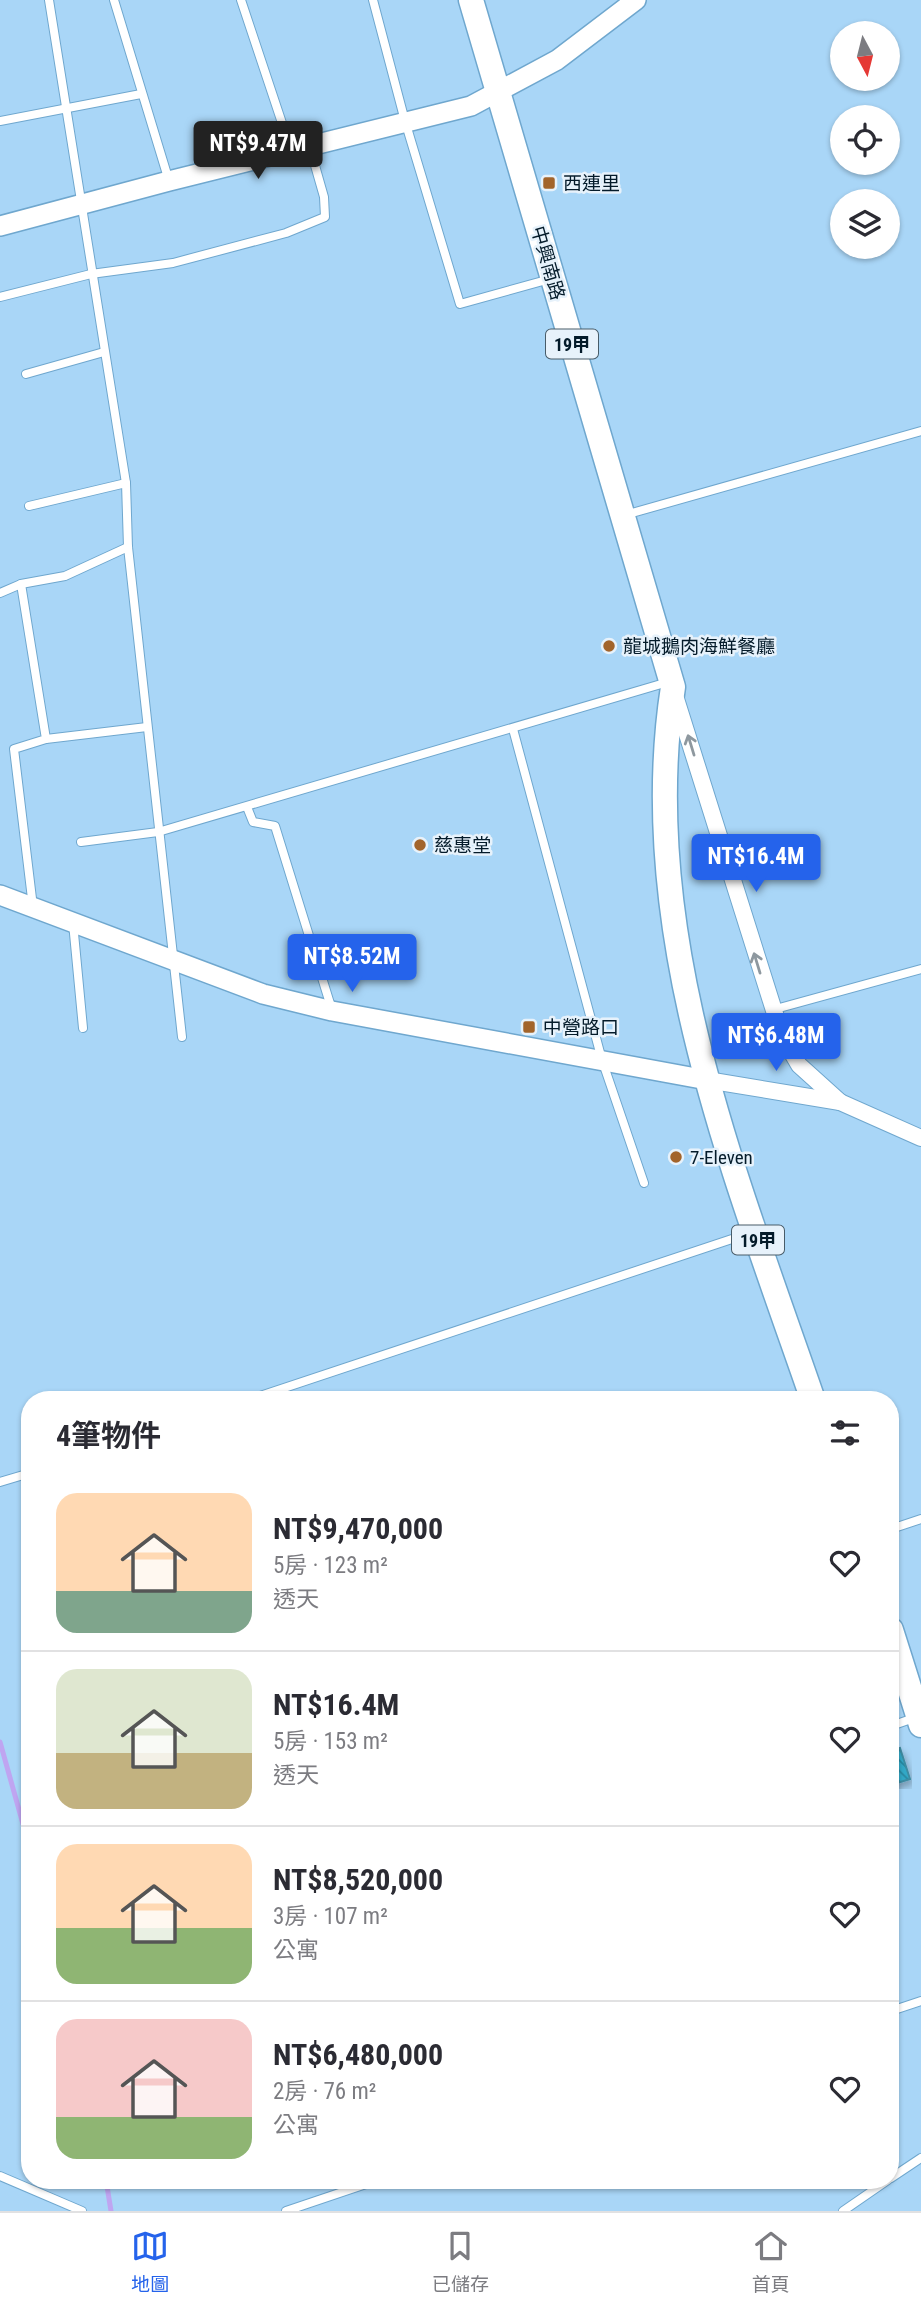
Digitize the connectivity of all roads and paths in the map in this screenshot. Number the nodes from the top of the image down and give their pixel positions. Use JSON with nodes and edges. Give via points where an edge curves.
{"nodes":[{"id":1,"x":49,"y":0,"type":"edge"},
{"id":2,"x":114,"y":0,"type":"edge"},
{"id":3,"x":241,"y":0,"type":"edge"},
{"id":4,"x":373,"y":0,"type":"edge"},
{"id":5,"x":471,"y":0,"type":"edge"},
{"id":6,"x":636,"y":0,"type":"edge"},
{"id":7,"x":498,"y":92,"type":"junction"},
{"id":8,"x":141,"y":94,"type":"junction"},
{"id":9,"x":66,"y":108,"type":"junction"},
{"id":10,"x":0,"y":121,"type":"edge"},
{"id":11,"x":405,"y":121,"type":"junction"},
{"id":12,"x":301,"y":150,"type":"junction"},
{"id":13,"x":169,"y":181,"type":"junction"},
{"id":14,"x":81,"y":203,"type":"junction"},
{"id":15,"x":0,"y":226,"type":"edge"},
{"id":16,"x":91,"y":274,"type":"junction"},
{"id":17,"x":552,"y":279,"type":"junction"},
{"id":18,"x":0,"y":297,"type":"edge"},
{"id":19,"x":104,"y":352,"type":"junction"},
{"id":20,"x":26,"y":374,"type":"dead end"},
{"id":21,"x":921,"y":431,"type":"edge"},
{"id":22,"x":126,"y":483,"type":"junction"},
{"id":23,"x":29,"y":506,"type":"dead end"},
{"id":24,"x":622,"y":515,"type":"junction"},
{"id":25,"x":128,"y":547,"type":"junction"},
{"id":26,"x":21,"y":584,"type":"junction"},
{"id":27,"x":0,"y":593,"type":"edge"},
{"id":28,"x":672,"y":684,"type":"junction"},
{"id":29,"x":147,"y":727,"type":"junction"},
{"id":30,"x":513,"y":729,"type":"junction"},
{"id":31,"x":46,"y":739,"type":"junction"},
{"id":32,"x":247,"y":807,"type":"junction"},
{"id":33,"x":158,"y":832,"type":"junction"},
{"id":34,"x":81,"y":842,"type":"dead end"},
{"id":35,"x":0,"y":895,"type":"edge"},
{"id":36,"x":33,"y":907,"type":"junction"},
{"id":37,"x":73,"y":922,"type":"junction"},
{"id":38,"x":172,"y":959,"type":"junction"},
{"id":39,"x":921,"y":969,"type":"edge"},
{"id":40,"x":332,"y":1010,"type":"junction"},
{"id":41,"x":772,"y":1010,"type":"junction"},
{"id":42,"x":83,"y":1028,"type":"dead end"},
{"id":43,"x":181,"y":1037,"type":"dead end"},
{"id":44,"x":602,"y":1060,"type":"junction"},
{"id":45,"x":707,"y":1080,"type":"junction"},
{"id":46,"x":840,"y":1102,"type":"junction"},
{"id":47,"x":921,"y":1138,"type":"edge"},
{"id":48,"x":644,"y":1183,"type":"dead end"},
{"id":49,"x":755,"y":1231,"type":"junction"},
{"id":50,"x":275,"y":1391,"type":"edge"},
{"id":51,"x":810,"y":1391,"type":"edge"},
{"id":52,"x":21,"y":1476,"type":"edge"},
{"id":53,"x":0,"y":1482,"type":"edge"},
{"id":54,"x":921,"y":1519,"type":"edge"},
{"id":55,"x":899,"y":1526,"type":"edge"},
{"id":56,"x":899,"y":1655,"type":"edge"},
{"id":57,"x":920,"y":1721,"type":"edge"},
{"id":58,"x":899,"y":1725,"type":"edge"},
{"id":59,"x":921,"y":2001,"type":"edge"},
{"id":60,"x":899,"y":2008,"type":"edge"},
{"id":61,"x":921,"y":2158,"type":"edge"},
{"id":62,"x":899,"y":2172,"type":"edge"},
{"id":63,"x":0,"y":2176,"type":"edge"},
{"id":64,"x":21,"y":2185,"type":"edge"},
{"id":65,"x":31,"y":2189,"type":"edge"},
{"id":66,"x":351,"y":2189,"type":"edge"},
{"id":67,"x":875,"y":2189,"type":"edge"},
{"id":68,"x":80,"y":2210,"type":"edge"},
{"id":69,"x":286,"y":2211,"type":"edge"},
{"id":70,"x":843,"y":2211,"type":"edge"}],
"edges":[{"from":1,"to":9,"type":"lane"},
{"from":2,"to":8,"type":"lane"},
{"from":3,"to":12,"type":"lane"},
{"from":4,"to":11,"type":"lane"},
{"from":5,"to":7,"type":"main road","name":"中興南路","number":"19甲"},
{"from":6,"to":7,"type":"street","via":[[556,60]]},
{"from":7,"to":11,"type":"street","via":[[471,106]]},
{"from":7,"to":17,"type":"main road","name":"中興南路","number":"19甲"},
{"from":8,"to":9,"type":"lane"},
{"from":8,"to":13,"type":"lane"},
{"from":9,"to":10,"type":"lane"},
{"from":9,"to":14,"type":"lane"},
{"from":11,"to":12,"type":"street"},
{"from":11,"to":17,"type":"lane","via":[[460,304]]},
{"from":12,"to":13,"type":"street"},
{"from":12,"to":16,"type":"lane","via":[[324,197],[325,217],[286,233],[173,263]]},
{"from":13,"to":14,"type":"street"},
{"from":14,"to":15,"type":"street"},
{"from":14,"to":16,"type":"lane"},
{"from":16,"to":18,"type":"lane"},
{"from":16,"to":19,"type":"lane"},
{"from":17,"to":24,"type":"main road","name":"中興南路","number":"19甲"},
{"from":19,"to":20,"type":"lane"},
{"from":19,"to":22,"type":"lane"},
{"from":21,"to":24,"type":"lane"},
{"from":22,"to":23,"type":"lane"},
{"from":22,"to":25,"type":"lane"},
{"from":24,"to":28,"type":"main road","name":"中興南路","number":"19甲"},
{"from":25,"to":26,"type":"lane","via":[[65,576]]},
{"from":25,"to":29,"type":"lane"},
{"from":26,"to":27,"type":"lane"},
{"from":26,"to":31,"type":"lane"},
{"from":28,"to":30,"type":"lane"},
{"from":41,"to":28,"type":"street","one_way":true},
{"from":28,"to":45,"type":"main road","number":"19甲","via":[[664,741],[663,834],[679,949]]},
{"from":29,"to":31,"type":"lane"},
{"from":29,"to":33,"type":"lane"},
{"from":30,"to":32,"type":"lane"},
{"from":30,"to":44,"type":"lane"},
{"from":31,"to":36,"type":"lane","via":[[14,749]]},
{"from":32,"to":33,"type":"lane"},
{"from":32,"to":40,"type":"lane","via":[[253,822],[275,825]]},
{"from":33,"to":34,"type":"lane"},
{"from":33,"to":38,"type":"lane"},
{"from":35,"to":36,"type":"street"},
{"from":36,"to":37,"type":"street"},
{"from":37,"to":38,"type":"street"},
{"from":37,"to":42,"type":"lane"},
{"from":38,"to":40,"type":"street","via":[[263,994]]},
{"from":38,"to":43,"type":"lane"},
{"from":39,"to":41,"type":"lane"},
{"from":40,"to":44,"type":"street"},
{"from":41,"to":46,"type":"street","via":[[799,1065]]},
{"from":44,"to":45,"type":"street"},
{"from":44,"to":48,"type":"lane"},
{"from":45,"to":46,"type":"street"},
{"from":45,"to":49,"type":"main road","number":"19甲"},
{"from":46,"to":47,"type":"street"},
{"from":49,"to":50,"type":"lane"},
{"from":49,"to":51,"type":"main road","number":"19甲"},
{"from":52,"to":53,"type":"lane"},
{"from":54,"to":55,"type":"lane"},
{"from":56,"to":57,"type":"main road"},
{"from":57,"to":58,"type":"lane"},
{"from":59,"to":60,"type":"lane"},
{"from":61,"to":62,"type":"lane"},
{"from":63,"to":64,"type":"lane"},
{"from":65,"to":68,"type":"lane"},
{"from":66,"to":69,"type":"lane"},
{"from":67,"to":70,"type":"lane"}]}
